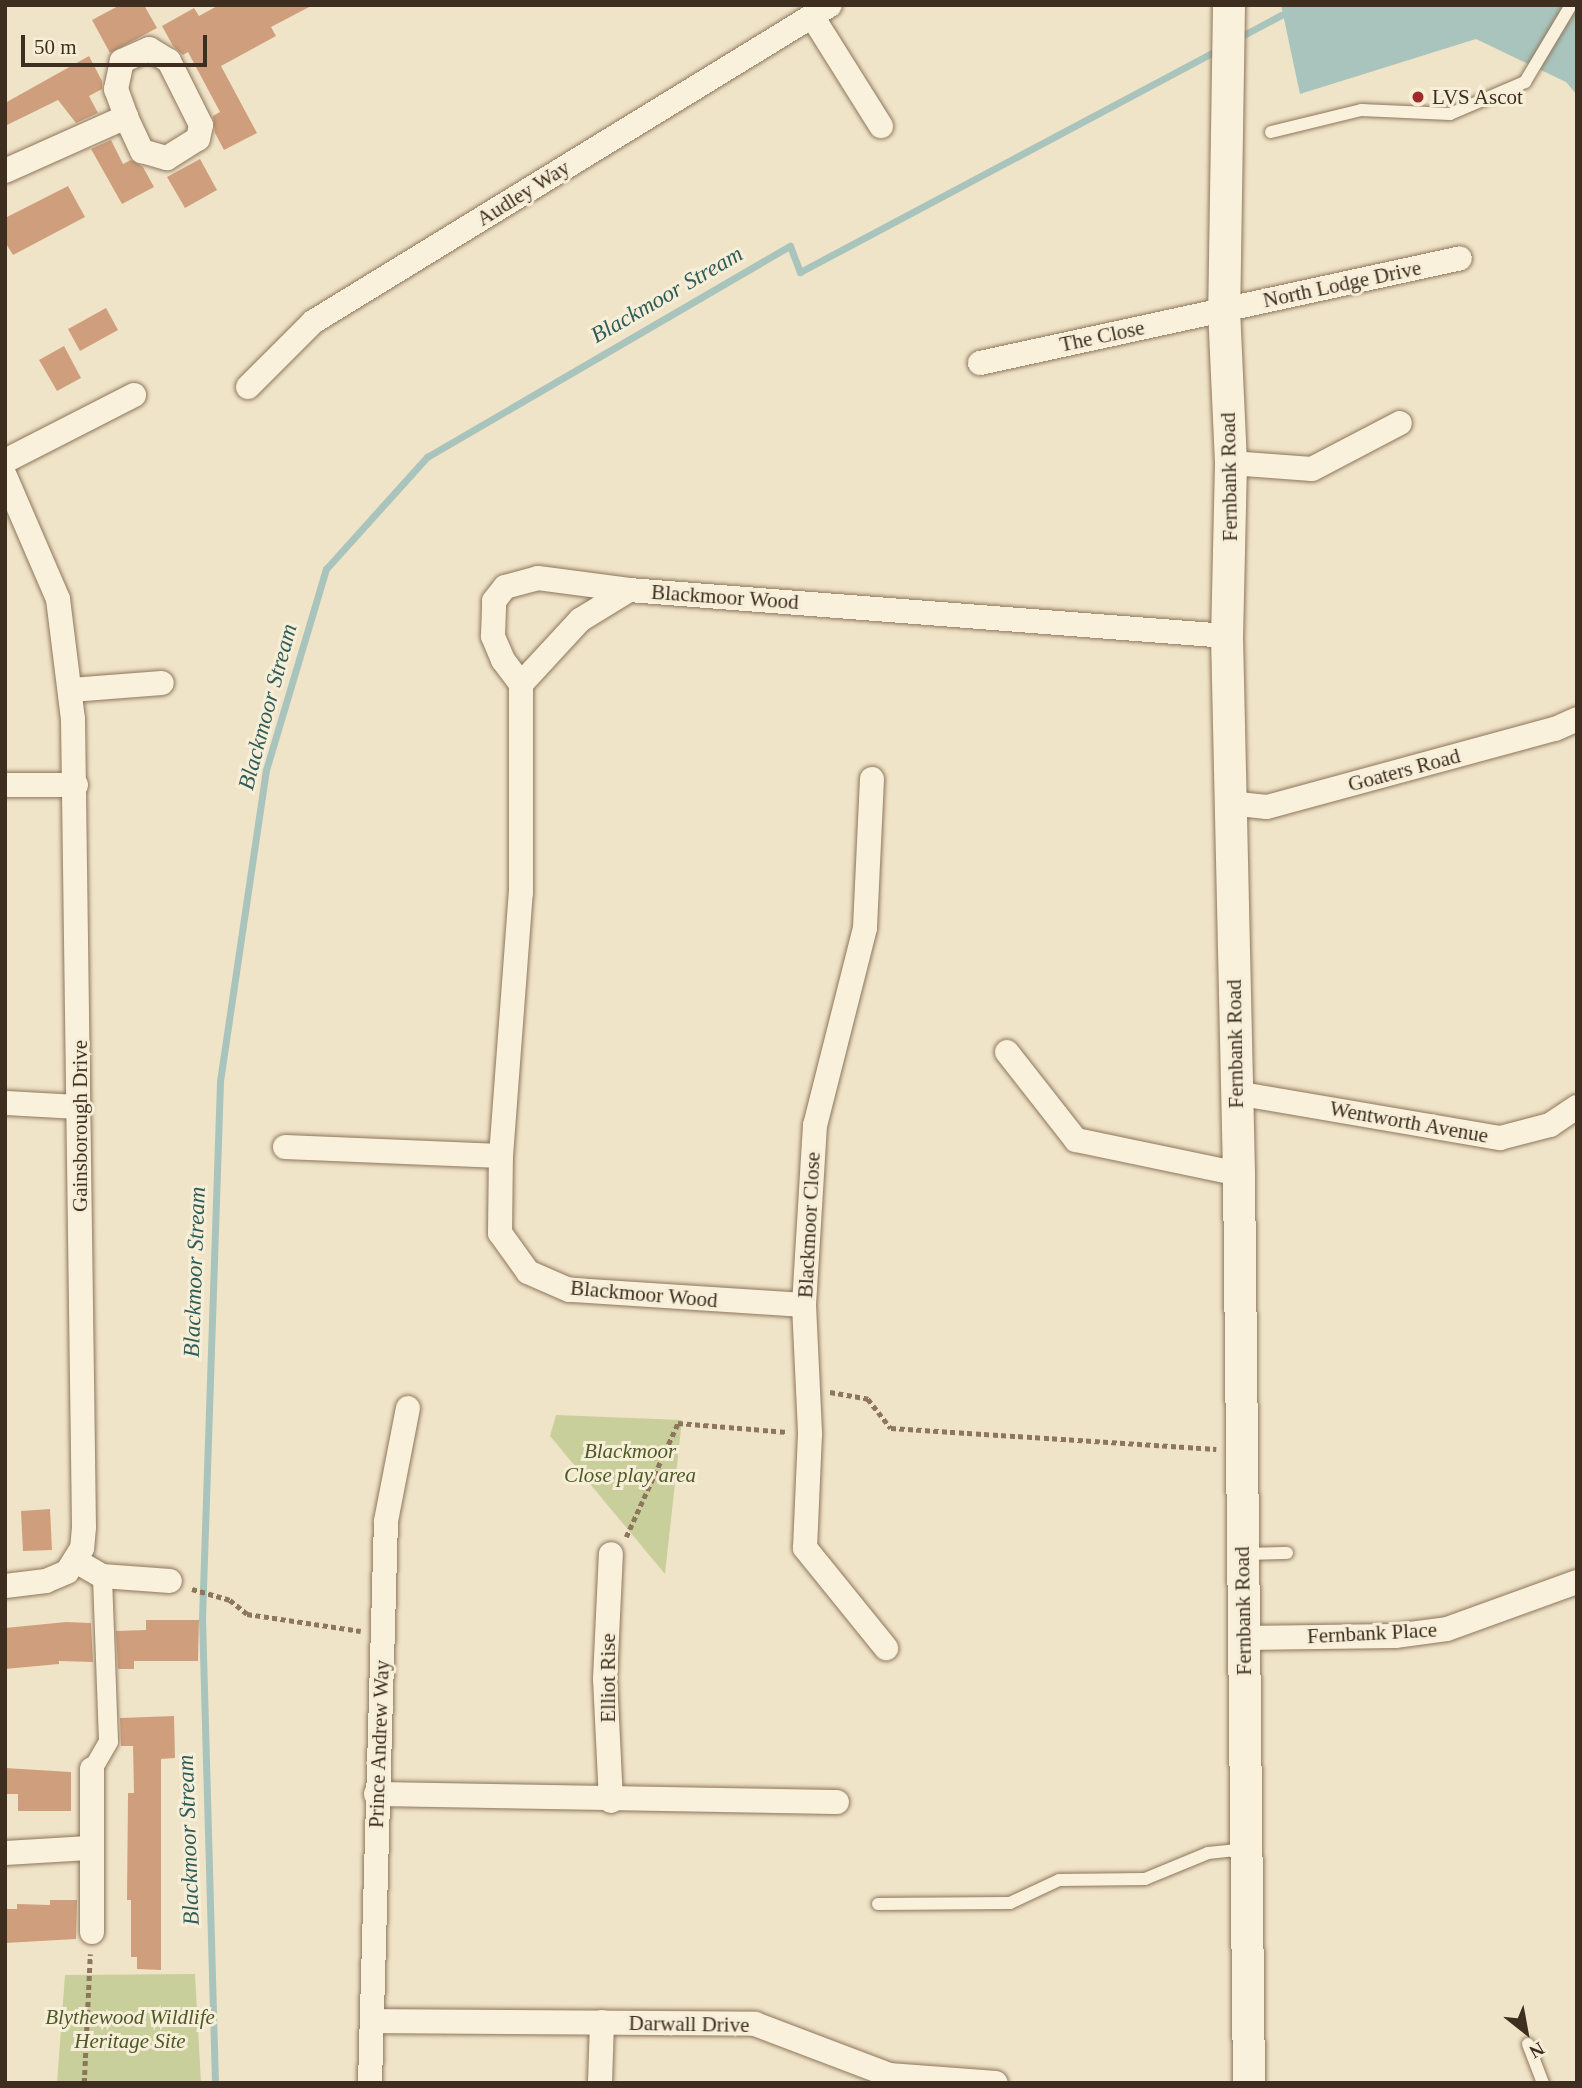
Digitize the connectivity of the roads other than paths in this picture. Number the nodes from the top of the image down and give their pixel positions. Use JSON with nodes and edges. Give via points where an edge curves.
{"nodes":[{"id":1,"x":1229,"y":5,"type":"edge"},
{"id":2,"x":1571,"y":5,"type":"edge"},
{"id":3,"x":821,"y":11,"type":"edge"},
{"id":4,"x":126,"y":117,"type":"dead end"},
{"id":5,"x":881,"y":126,"type":"dead end"},
{"id":6,"x":1271,"y":132,"type":"dead end"},
{"id":7,"x":5,"y":171,"type":"edge"},
{"id":8,"x":1460,"y":258,"type":"dead end"},
{"id":9,"x":1224,"y":309,"type":"junction"},
{"id":10,"x":980,"y":363,"type":"dead end"},
{"id":11,"x":248,"y":387,"type":"dead end"},
{"id":12,"x":134,"y":395,"type":"dead end"},
{"id":13,"x":1400,"y":423,"type":"dead end"},
{"id":14,"x":5,"y":461,"type":"edge"},
{"id":15,"x":1231,"y":463,"type":"junction"},
{"id":16,"x":5,"y":476,"type":"edge"},
{"id":17,"x":629,"y":590,"type":"junction"},
{"id":18,"x":1227,"y":636,"type":"junction"},
{"id":19,"x":162,"y":683,"type":"dead end"},
{"id":20,"x":521,"y":684,"type":"junction"},
{"id":21,"x":71,"y":690,"type":"junction"},
{"id":22,"x":1577,"y":719,"type":"edge"},
{"id":23,"x":872,"y":779,"type":"dead end"},
{"id":24,"x":5,"y":785,"type":"edge"},
{"id":25,"x":76,"y":785,"type":"junction"},
{"id":26,"x":1229,"y":803,"type":"junction"},
{"id":27,"x":1007,"y":1052,"type":"dead end"},
{"id":28,"x":1236,"y":1093,"type":"junction"},
{"id":29,"x":5,"y":1103,"type":"edge"},
{"id":30,"x":79,"y":1107,"type":"junction"},
{"id":31,"x":1577,"y":1107,"type":"edge"},
{"id":32,"x":285,"y":1147,"type":"dead end"},
{"id":33,"x":501,"y":1156,"type":"junction"},
{"id":34,"x":1239,"y":1174,"type":"junction"},
{"id":35,"x":804,"y":1306,"type":"junction"},
{"id":36,"x":408,"y":1408,"type":"dead end"},
{"id":37,"x":1287,"y":1553,"type":"dead end"},
{"id":38,"x":611,"y":1554,"type":"road end"},
{"id":39,"x":1242,"y":1554,"type":"junction"},
{"id":40,"x":76,"y":1561,"type":"junction"},
{"id":41,"x":102,"y":1576,"type":"junction"},
{"id":42,"x":170,"y":1581,"type":"dead end"},
{"id":43,"x":1577,"y":1582,"type":"edge"},
{"id":44,"x":5,"y":1586,"type":"edge"},
{"id":45,"x":1243,"y":1638,"type":"junction"},
{"id":46,"x":886,"y":1648,"type":"dead end"},
{"id":47,"x":92,"y":1769,"type":"joint"},
{"id":48,"x":376,"y":1794,"type":"junction"},
{"id":49,"x":611,"y":1801,"type":"junction"},
{"id":50,"x":837,"y":1802,"type":"dead end"},
{"id":51,"x":89,"y":1848,"type":"junction"},
{"id":52,"x":1246,"y":1849,"type":"junction"},
{"id":53,"x":5,"y":1853,"type":"edge"},
{"id":54,"x":878,"y":1904,"type":"dead end"},
{"id":55,"x":92,"y":1932,"type":"road end"},
{"id":56,"x":372,"y":2021,"type":"junction"},
{"id":57,"x":602,"y":2022,"type":"junction"},
{"id":58,"x":1528,"y":2044,"type":"dead end"},
{"id":59,"x":370,"y":2083,"type":"edge"},
{"id":60,"x":600,"y":2083,"type":"edge"},
{"id":61,"x":996,"y":2083,"type":"edge"},
{"id":62,"x":1248,"y":2083,"type":"edge"},
{"id":63,"x":1543,"y":2083,"type":"edge"}],
"edges":[{"from":1,"to":9,"type":"street","name":"Fernbank Road"},
{"from":2,"to":6,"type":"lane","via":[[1525,82],[1450,114],[1361,110]]},
{"from":3,"to":5,"type":"street","name":"Audley Way"},
{"from":3,"to":11,"type":"street","name":"Audley Way","via":[[313,322]]},
{"from":4,"to":7,"type":"street"},
{"from":8,"to":9,"type":"street","name":"North Lodge Drive"},
{"from":9,"to":10,"type":"street","name":"The Close"},
{"from":9,"to":15,"type":"street","name":"Fernbank Road"},
{"from":12,"to":14,"type":"street"},
{"from":13,"to":15,"type":"street","via":[[1312,469]]},
{"from":15,"to":18,"type":"street","name":"Fernbank Road"},
{"from":16,"to":21,"type":"street","name":"Gainsborough Drive","via":[[58,599]]},
{"from":17,"to":18,"type":"street","name":"Blackmoor Wood"},
{"from":17,"to":20,"type":"street","name":"Blackmoor Wood","via":[[580,620]]},
{"from":17,"to":20,"type":"street","via":[[538,578],[505,587],[494,601],[493,636]]},
{"from":18,"to":26,"type":"street","name":"Fernbank Road"},
{"from":19,"to":21,"type":"street"},
{"from":20,"to":33,"type":"street","name":"Blackmoor Wood","via":[[521,893]]},
{"from":21,"to":25,"type":"street","name":"Gainsborough Drive"},
{"from":22,"to":26,"type":"street","name":"Goaters Road","via":[[1555,729],[1266,807]]},
{"from":23,"to":35,"type":"street","name":"Blackmoor Close","via":[[865,928],[815,1125]]},
{"from":24,"to":25,"type":"street"},
{"from":25,"to":30,"type":"street","name":"Gainsborough Drive"},
{"from":26,"to":28,"type":"street","name":"Fernbank Road"},
{"from":27,"to":34,"type":"street","via":[[1076,1140]]},
{"from":28,"to":31,"type":"street","name":"Wentworth Avenue","via":[[1500,1138],[1550,1125]]},
{"from":28,"to":34,"type":"street","name":"Fernbank Road"},
{"from":29,"to":30,"type":"street"},
{"from":30,"to":40,"type":"street","name":"Gainsborough Drive","via":[[84,1527]]},
{"from":32,"to":33,"type":"street"},
{"from":33,"to":35,"type":"street","name":"Blackmoor Wood","via":[[500,1233],[528,1272],[569,1290]]},
{"from":34,"to":39,"type":"street","name":"Fernbank Road"},
{"from":35,"to":46,"type":"street","name":"Blackmoor Close","via":[[810,1434],[805,1548]]},
{"from":36,"to":48,"type":"street","name":"Prince Andrew Way","via":[[386,1521]]},
{"from":37,"to":39,"type":"lane"},
{"from":38,"to":49,"type":"street","name":"Elliot Rise","via":[[606,1679]]},
{"from":39,"to":45,"type":"street","name":"Fernbank Road"},
{"from":40,"to":41,"type":"street"},
{"from":40,"to":44,"type":"street","via":[[67,1572],[46,1581]]},
{"from":41,"to":42,"type":"street"},
{"from":41,"to":47,"type":"street","via":[[108,1741]]},
{"from":43,"to":45,"type":"street","name":"Fernbank Place","via":[[1447,1629],[1395,1636]]},
{"from":45,"to":52,"type":"street","name":"Fernbank Road"},
{"from":47,"to":51,"type":"street"},
{"from":48,"to":49,"type":"street"},
{"from":48,"to":56,"type":"street","name":"Prince Andrew Way"},
{"from":49,"to":50,"type":"street"},
{"from":51,"to":53,"type":"street"},
{"from":51,"to":55,"type":"street"},
{"from":52,"to":54,"type":"lane","via":[[1208,1853],[1145,1879],[1059,1880],[1010,1903]]},
{"from":52,"to":62,"type":"street","name":"Fernbank Road"},
{"from":56,"to":57,"type":"street","name":"Darwall Drive"},
{"from":56,"to":59,"type":"street","name":"Prince Andrew Way"},
{"from":57,"to":60,"type":"street"},
{"from":57,"to":61,"type":"street","name":"Darwall Drive","via":[[755,2024],[889,2075]]},
{"from":58,"to":63,"type":"lane"}]}
